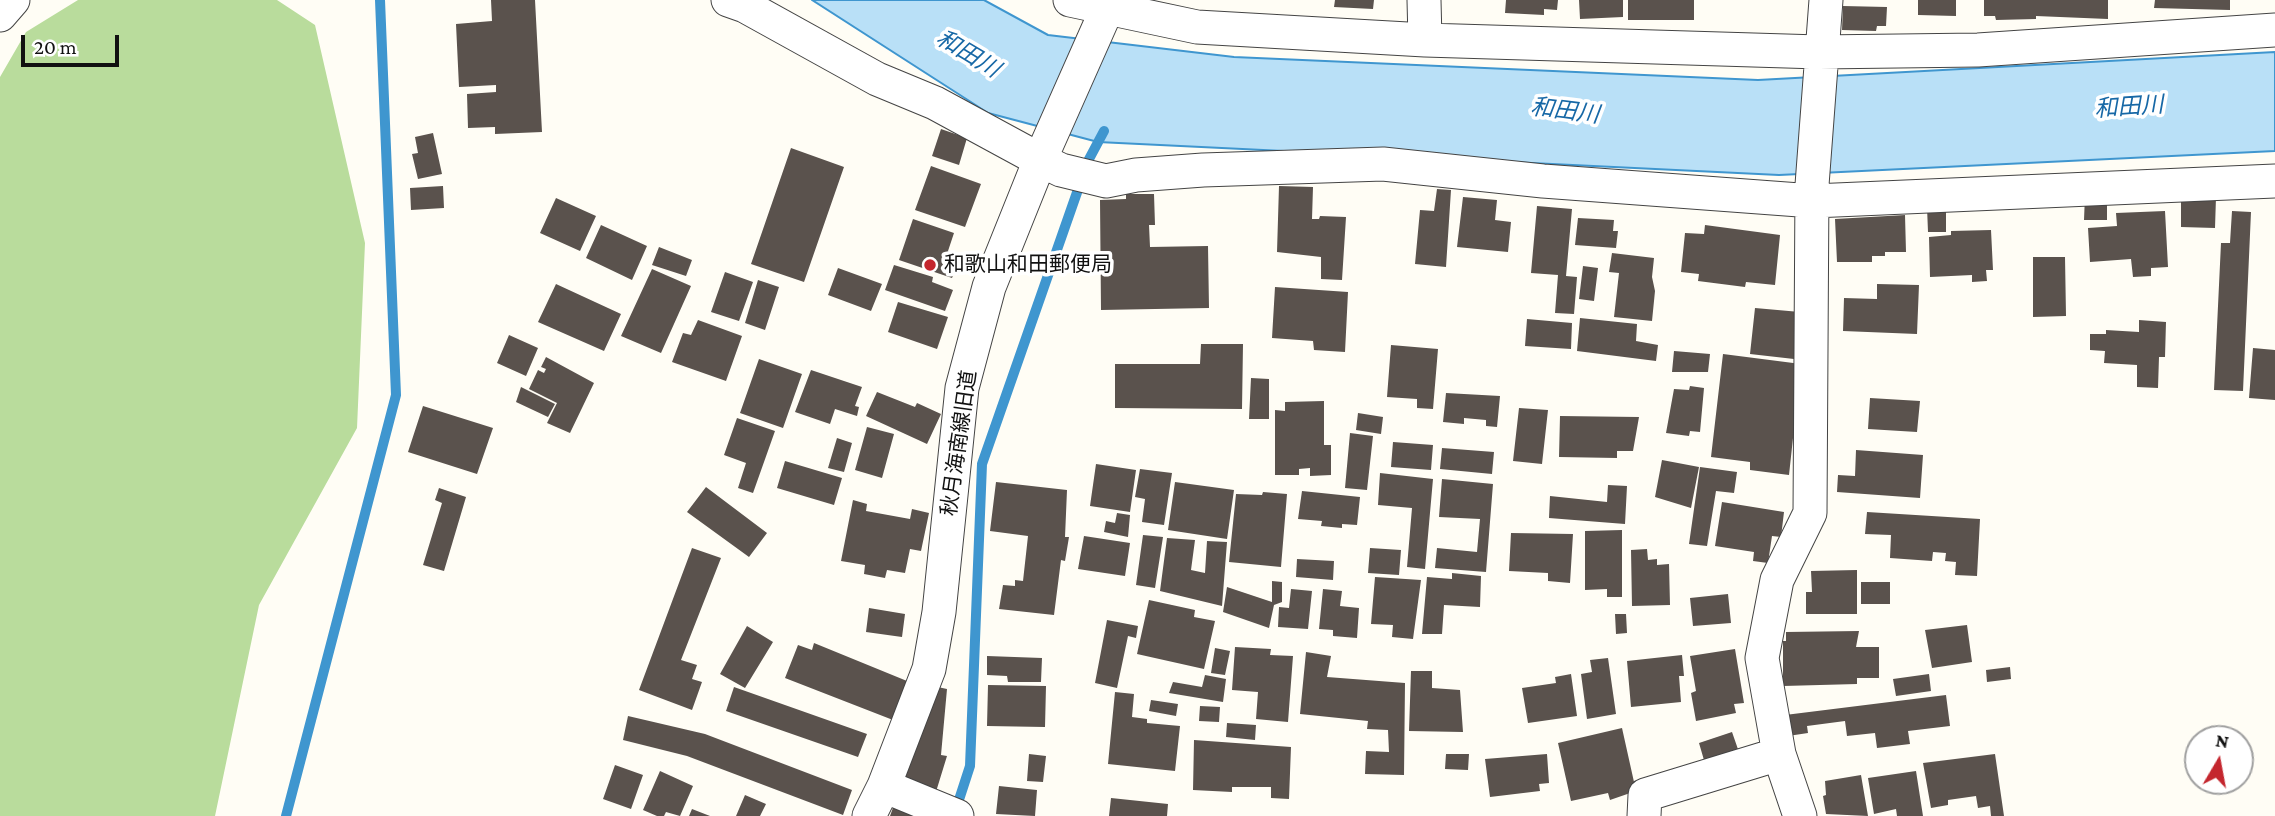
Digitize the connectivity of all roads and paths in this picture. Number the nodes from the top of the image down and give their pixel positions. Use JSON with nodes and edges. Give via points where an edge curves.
{"nodes":[{"id":1,"x":13,"y":0,"type":"edge"},
{"id":2,"x":728,"y":0,"type":"edge"},
{"id":3,"x":1069,"y":0,"type":"edge"},
{"id":4,"x":1424,"y":0,"type":"edge"},
{"id":5,"x":1826,"y":0,"type":"edge"},
{"id":6,"x":1109,"y":8,"type":"edge"},
{"id":7,"x":0,"y":15,"type":"edge"},
{"id":8,"x":2275,"y":30,"type":"edge"},
{"id":9,"x":1426,"y":40,"type":"junction"},
{"id":10,"x":1819,"y":52,"type":"junction"},
{"id":11,"x":1043,"y":153,"type":"junction"},
{"id":12,"x":2275,"y":181,"type":"edge"},
{"id":13,"x":1812,"y":193,"type":"junction"},
{"id":14,"x":1779,"y":754,"type":"junction"},
{"id":15,"x":884,"y":786,"type":"junction"},
{"id":16,"x":869,"y":816,"type":"edge"},
{"id":17,"x":957,"y":816,"type":"edge"},
{"id":18,"x":1644,"y":816,"type":"edge"},
{"id":19,"x":1800,"y":816,"type":"edge"}],
"edges":[{"from":1,"to":7,"type":"street"},
{"from":2,"to":11,"type":"street","via":[[877,79]]},
{"from":3,"to":6,"type":"street"},
{"from":4,"to":9,"type":"street"},
{"from":5,"to":10,"type":"street"},
{"from":6,"to":9,"type":"street","via":[[1197,27]]},
{"from":6,"to":11,"type":"street","name":"秋月海南線旧道"},
{"from":8,"to":10,"type":"street","via":[[1978,50]]},
{"from":9,"to":10,"type":"street"},
{"from":10,"to":13,"type":"street"},
{"from":11,"to":13,"type":"street","via":[[1061,170],[1106,181],[1203,170],[1383,164],[1543,181]]},
{"from":11,"to":15,"type":"street","name":"秋月海南線旧道","via":[[989,287],[962,387],[929,669]]},
{"from":12,"to":13,"type":"street"},
{"from":13,"to":14,"type":"street","via":[[1810,513],[1777,580],[1762,658]]},
{"from":14,"to":18,"type":"street","via":[[1645,795]]},
{"from":14,"to":19,"type":"street"},
{"from":15,"to":16,"type":"street","name":"秋月海南線旧道"},
{"from":15,"to":17,"type":"street"}]}
